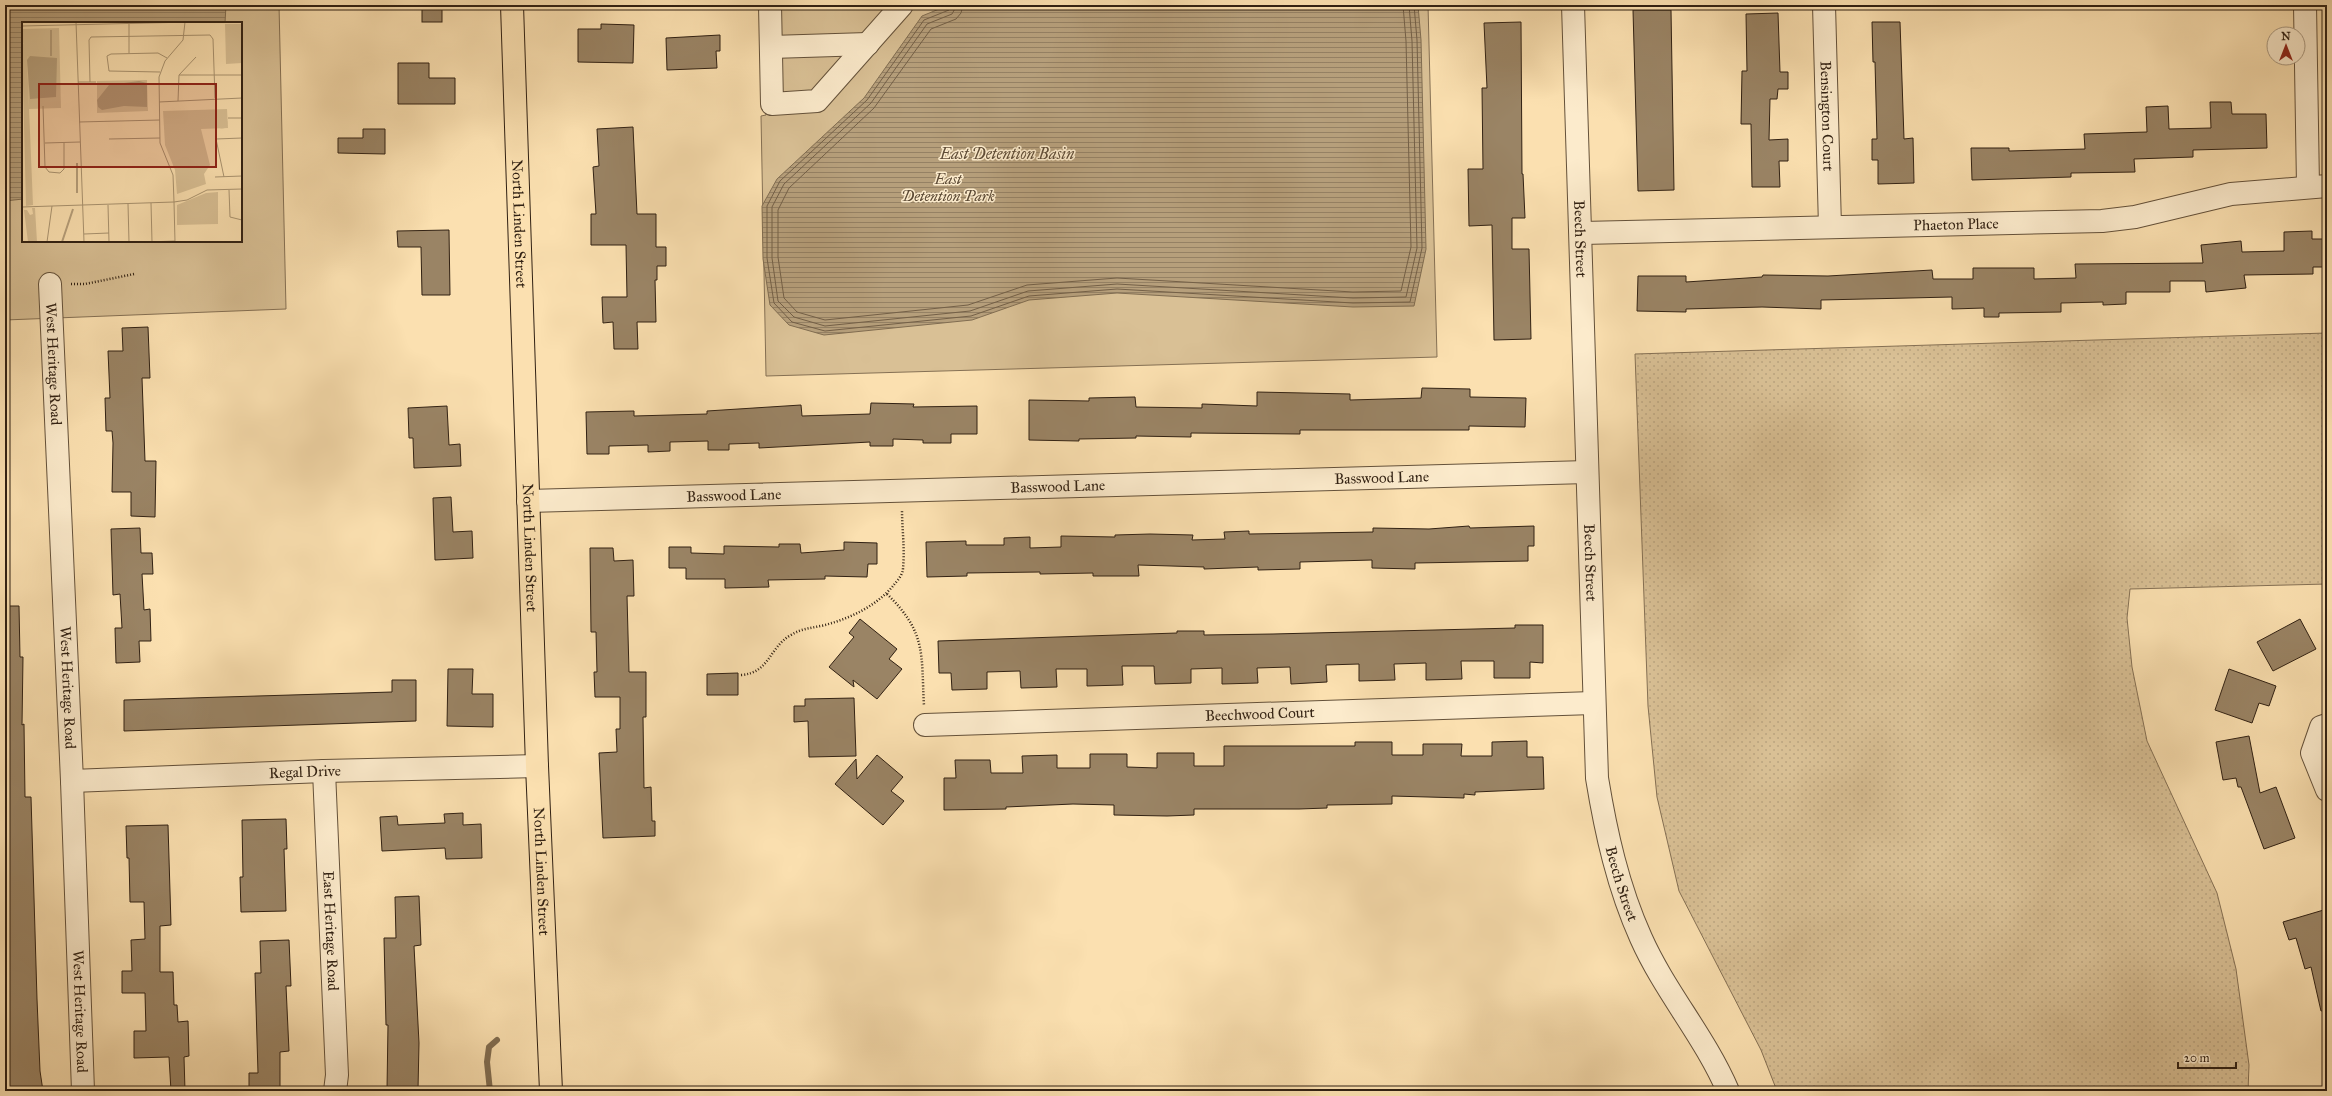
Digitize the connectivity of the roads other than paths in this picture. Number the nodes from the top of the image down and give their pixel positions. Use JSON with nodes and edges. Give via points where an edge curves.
{"nodes":[{"id":1,"x":512,"y":5,"type":"edge"},
{"id":2,"x":770,"y":5,"type":"edge"},
{"id":3,"x":902,"y":5,"type":"edge"},
{"id":4,"x":1573,"y":5,"type":"edge"},
{"id":5,"x":1824,"y":5,"type":"edge"},
{"id":6,"x":2305,"y":5,"type":"edge"},
{"id":7,"x":868,"y":44,"type":"junction"},
{"id":8,"x":771,"y":47,"type":"junction"},
{"id":9,"x":2318,"y":186,"type":"edge"},
{"id":10,"x":1830,"y":227,"type":"junction"},
{"id":11,"x":1582,"y":233,"type":"junction"},
{"id":12,"x":50,"y":284,"type":"road end"},
{"id":13,"x":1587,"y":472,"type":"junction"},
{"id":14,"x":528,"y":502,"type":"junction"},
{"id":15,"x":1593,"y":703,"type":"junction"},
{"id":16,"x":925,"y":724,"type":"road end"},
{"id":17,"x":2324,"y":726,"type":"edge"},
{"id":18,"x":537,"y":766,"type":"junction"},
{"id":19,"x":324,"y":771,"type":"junction"},
{"id":20,"x":72,"y":781,"type":"junction"},
{"id":21,"x":2327,"y":790,"type":"edge"},
{"id":22,"x":83,"y":1091,"type":"edge"},
{"id":23,"x":335,"y":1091,"type":"edge"},
{"id":24,"x":551,"y":1091,"type":"edge"},
{"id":25,"x":1728,"y":1091,"type":"edge"}],
"edges":[{"from":1,"to":14,"type":"main road","name":"North Linden Street"},
{"from":2,"to":8,"type":"street"},
{"from":3,"to":7,"type":"street"},
{"from":4,"to":11,"type":"street","name":"Beech Street"},
{"from":5,"to":10,"type":"street","name":"Bensington Court"},
{"from":6,"to":9,"type":"street"},
{"from":7,"to":8,"type":"street"},
{"from":7,"to":8,"type":"street","via":[[817,101],[772,104]]},
{"from":9,"to":10,"type":"street","name":"Phaeton Place","via":[[2231,194],[2136,217],[2102,221]]},
{"from":10,"to":11,"type":"street","name":"Phaeton Place"},
{"from":11,"to":13,"type":"street","name":"Beech Street"},
{"from":12,"to":20,"type":"street","name":"West Heritage Road"},
{"from":13,"to":14,"type":"street","name":"Basswood Lane"},
{"from":13,"to":15,"type":"street","name":"Beech Street"},
{"from":14,"to":18,"type":"main road","name":"North Linden Street"},
{"from":15,"to":16,"type":"street","name":"Beechwood Court"},
{"from":15,"to":25,"type":"street","name":"Beech Street","via":[[1597,778],[1618,880],[1641,939],[1718,1066]]},
{"from":17,"to":21,"type":"street","via":[[2312,753]]},
{"from":18,"to":19,"type":"street","name":"Regal Drive"},
{"from":18,"to":24,"type":"main road","name":"North Linden Street"},
{"from":19,"to":20,"type":"street","name":"Regal Drive"},
{"from":19,"to":23,"type":"street","name":"East Heritage Road"},
{"from":20,"to":22,"type":"street","name":"West Heritage Road"}]}
